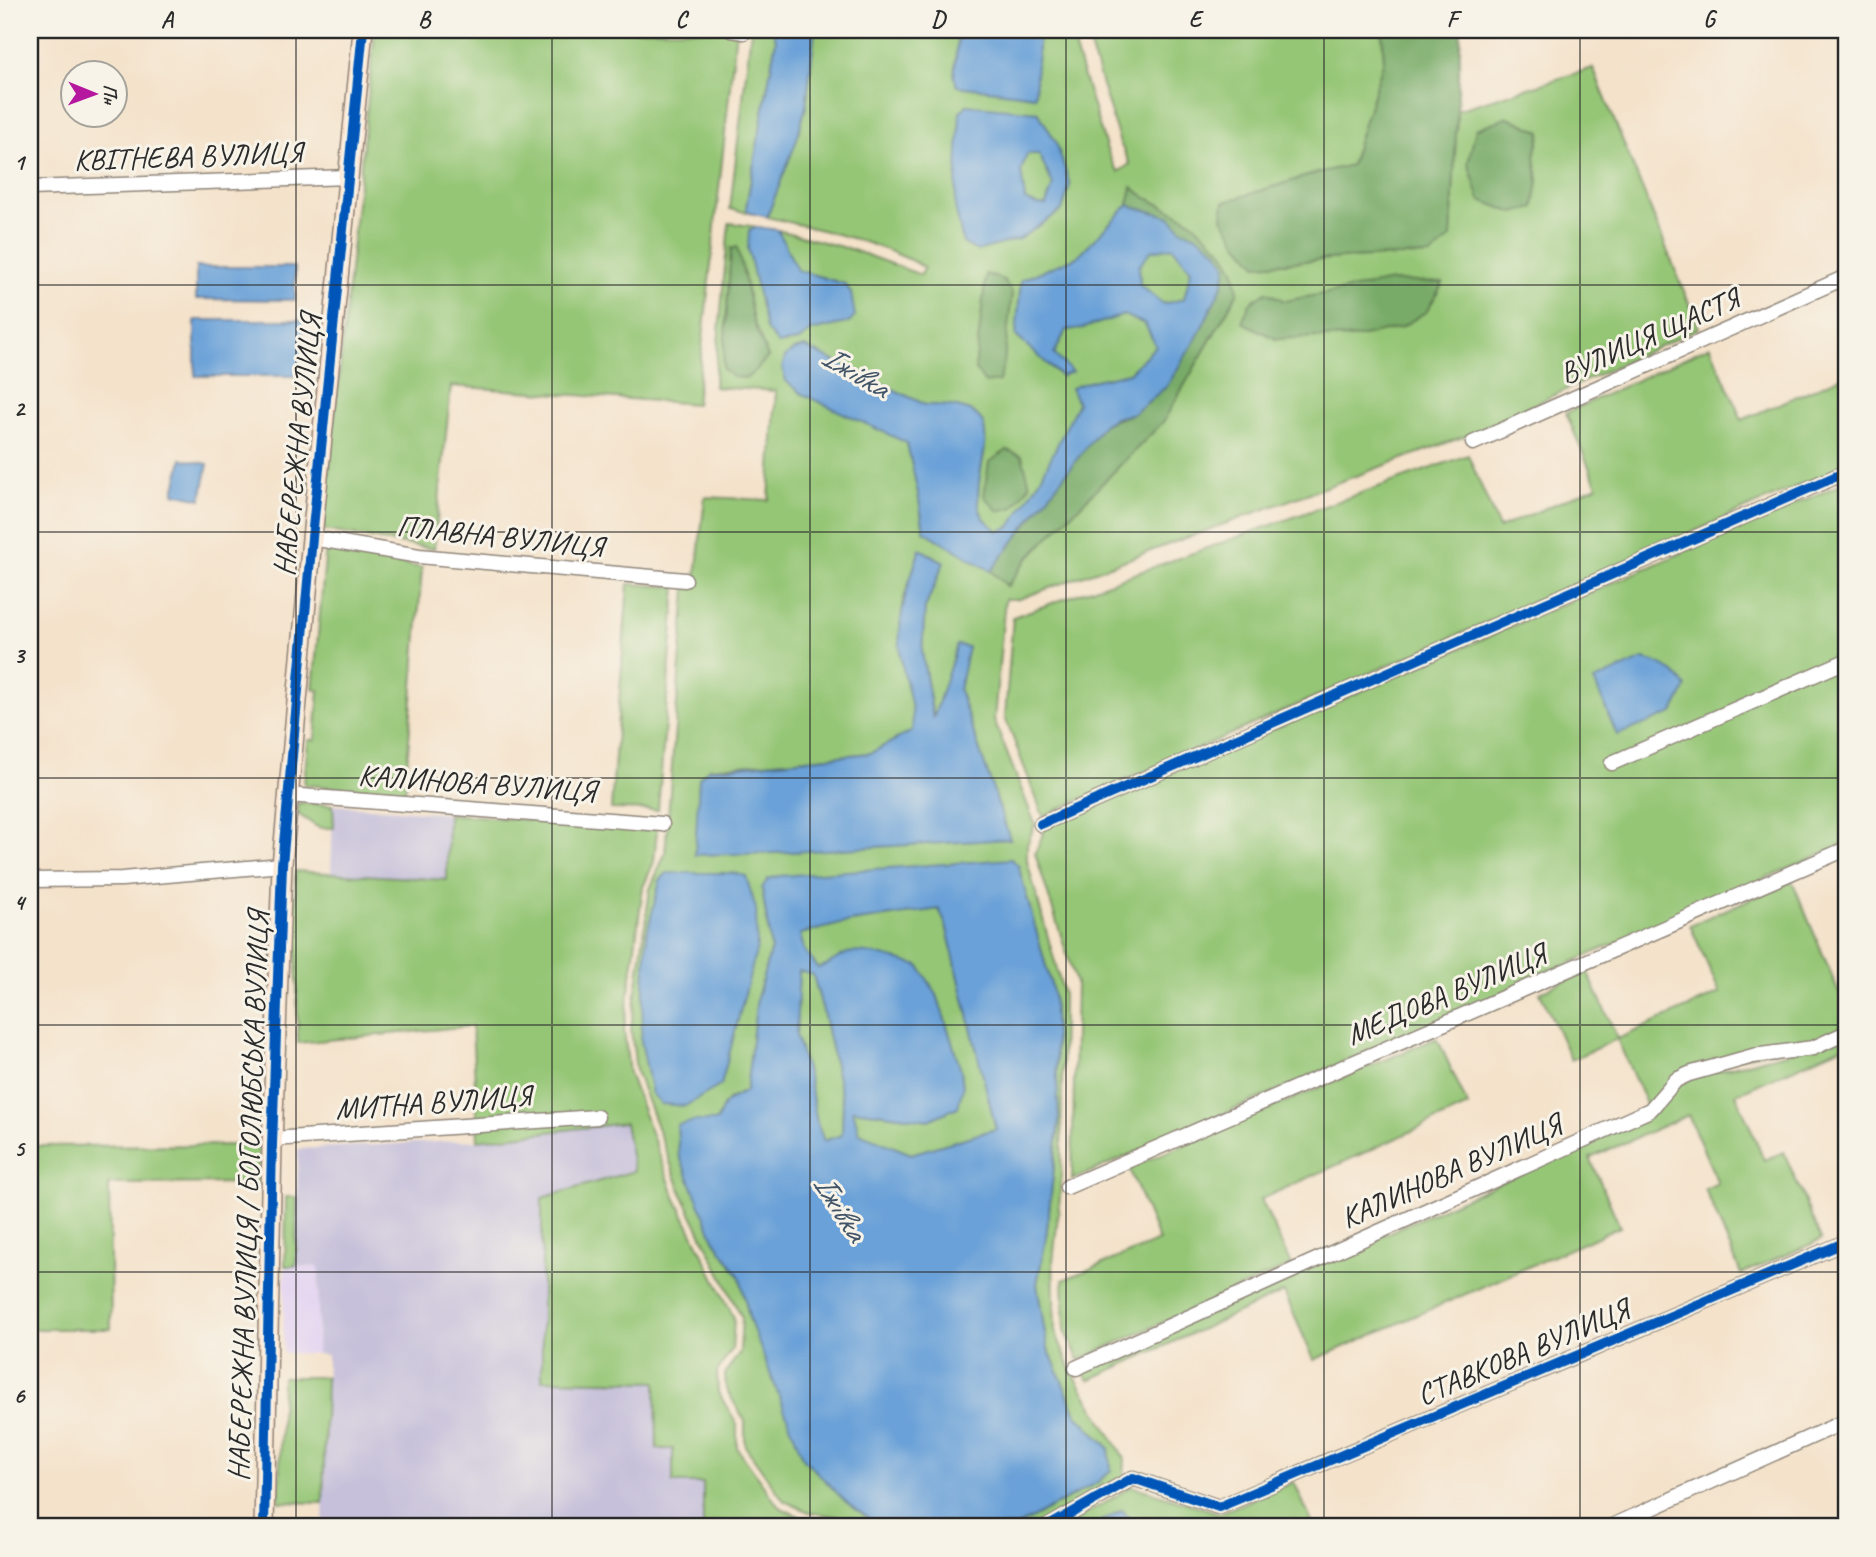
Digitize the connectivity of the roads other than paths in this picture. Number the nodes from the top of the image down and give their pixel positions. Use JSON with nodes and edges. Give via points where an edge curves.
{"nodes":[{"id":1,"x":363,"y":30,"type":"edge"},
{"id":2,"x":348,"y":177,"type":"junction"},
{"id":3,"x":30,"y":188,"type":"edge"},
{"id":4,"x":1846,"y":277,"type":"edge"},
{"id":5,"x":1473,"y":443,"type":"dead end"},
{"id":6,"x":1846,"y":472,"type":"edge"},
{"id":7,"x":312,"y":538,"type":"junction"},
{"id":8,"x":685,"y":580,"type":"dead end"},
{"id":9,"x":1846,"y":661,"type":"edge"},
{"id":10,"x":1612,"y":763,"type":"dead end"},
{"id":11,"x":288,"y":795,"type":"junction"},
{"id":12,"x":662,"y":824,"type":"dead end"},
{"id":13,"x":1041,"y":824,"type":"dead end"},
{"id":14,"x":1846,"y":849,"type":"edge"},
{"id":15,"x":282,"y":865,"type":"junction"},
{"id":16,"x":30,"y":880,"type":"edge"},
{"id":17,"x":1846,"y":1033,"type":"edge"},
{"id":18,"x":597,"y":1116,"type":"dead end"},
{"id":19,"x":272,"y":1139,"type":"junction"},
{"id":20,"x":1067,"y":1187,"type":"dead end"},
{"id":21,"x":1846,"y":1242,"type":"edge"},
{"id":22,"x":1076,"y":1368,"type":"dead end"},
{"id":23,"x":1846,"y":1421,"type":"edge"},
{"id":24,"x":264,"y":1527,"type":"edge"},
{"id":25,"x":1046,"y":1527,"type":"edge"},
{"id":26,"x":1610,"y":1527,"type":"edge"}],
"edges":[{"from":1,"to":2,"type":"street","name":"НАБЕРЕЖНА ВУЛИЦЯ"},
{"from":2,"to":3,"type":"street","name":"КВІТНЕВА ВУЛИЦЯ"},
{"from":2,"to":7,"type":"street","name":"НАБЕРЕЖНА ВУЛИЦЯ"},
{"from":4,"to":5,"type":"street","name":"ВУЛИЦЯ ЩАСТЯ"},
{"from":6,"to":13,"type":"street"},
{"from":7,"to":8,"type":"street","name":"ПЛАВНА ВУЛИЦЯ","via":[[419,556]]},
{"from":7,"to":11,"type":"street","name":"НАБЕРЕЖНА ВУЛИЦЯ"},
{"from":9,"to":10,"type":"street"},
{"from":11,"to":12,"type":"street","name":"КАЛИНОВА ВУЛИЦЯ"},
{"from":11,"to":15,"type":"street","name":"НАБЕРЕЖНА ВУЛИЦЯ"},
{"from":14,"to":20,"type":"street","name":"МЕДОВА ВУЛИЦЯ"},
{"from":15,"to":16,"type":"street","via":[[122,879]]},
{"from":15,"to":19,"type":"street","name":"НАБЕРЕЖНА ВУЛИЦЯ / БОГОЛЮБСЬКА ВУЛИЦЯ"},
{"from":17,"to":22,"type":"street","name":"КАЛИНОВА ВУЛИЦЯ","via":[[1813,1048],[1753,1056],[1689,1074],[1676,1080],[1650,1110]]},
{"from":18,"to":19,"type":"street","name":"МИТНА ВУЛИЦЯ"},
{"from":19,"to":24,"type":"street","name":"НАБЕРЕЖНА ВУЛИЦЯ / БОГОЛЮБСЬКА ВУЛИЦЯ"},
{"from":21,"to":25,"type":"street","name":"СТАВКОВА ВУЛИЦЯ","via":[[1219,1507],[1133,1478]]},
{"from":23,"to":26,"type":"street"}]}
